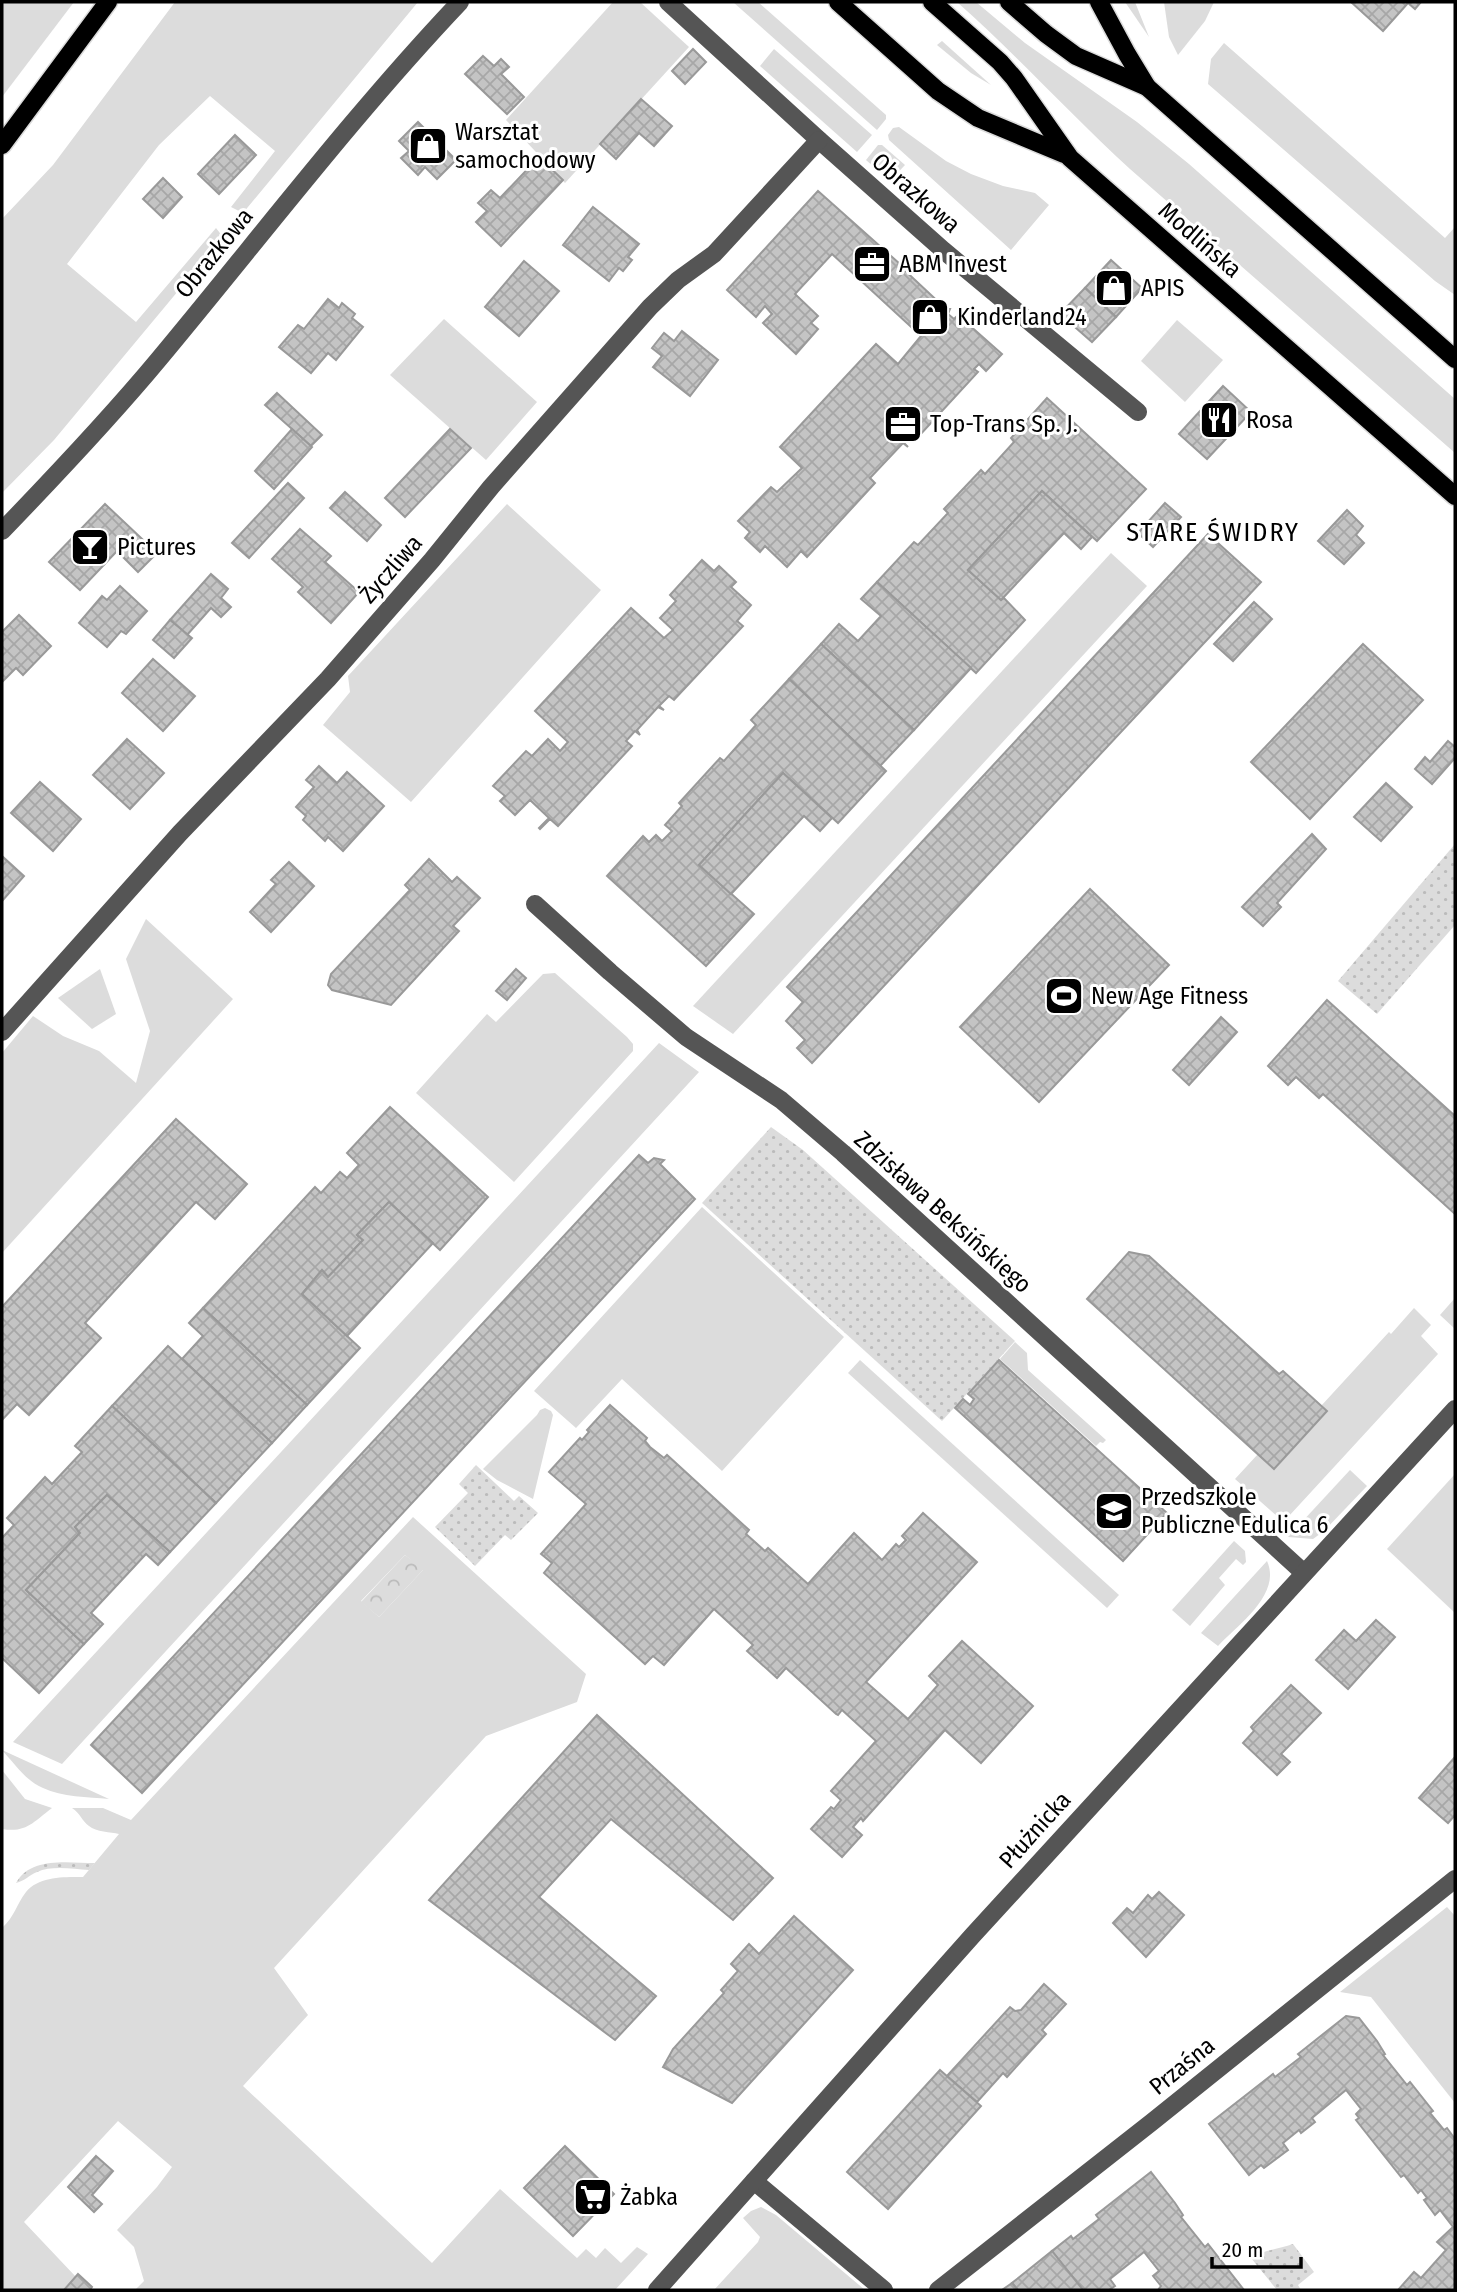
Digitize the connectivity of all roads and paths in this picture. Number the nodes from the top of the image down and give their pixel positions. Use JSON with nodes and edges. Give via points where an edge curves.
{"nodes":[{"id":1,"x":108,"y":2,"type":"edge"},
{"id":2,"x":460,"y":2,"type":"edge"},
{"id":3,"x":668,"y":2,"type":"edge"},
{"id":4,"x":838,"y":2,"type":"edge"},
{"id":5,"x":932,"y":2,"type":"edge"},
{"id":6,"x":1009,"y":2,"type":"edge"},
{"id":7,"x":1100,"y":2,"type":"edge"},
{"id":8,"x":1147,"y":87,"type":"junction"},
{"id":9,"x":819,"y":140,"type":"junction"},
{"id":10,"x":2,"y":145,"type":"edge"},
{"id":11,"x":1070,"y":158,"type":"junction"},
{"id":12,"x":1455,"y":359,"type":"edge"},
{"id":13,"x":1138,"y":412,"type":"dead end"},
{"id":14,"x":1455,"y":496,"type":"edge"},
{"id":15,"x":2,"y":531,"type":"edge"},
{"id":16,"x":535,"y":904,"type":"dead end"},
{"id":17,"x":2,"y":1032,"type":"edge"},
{"id":18,"x":1455,"y":1409,"type":"edge"},
{"id":19,"x":1304,"y":1573,"type":"junction"},
{"id":20,"x":1455,"y":1879,"type":"edge"},
{"id":21,"x":754,"y":2182,"type":"junction"},
{"id":22,"x":657,"y":2290,"type":"edge"},
{"id":23,"x":884,"y":2290,"type":"edge"},
{"id":24,"x":938,"y":2290,"type":"edge"}],
"edges":[{"from":1,"to":10,"type":"main road"},
{"from":2,"to":15,"type":"street","name":"Obrazkowa","via":[[158,361]]},
{"from":3,"to":9,"type":"street","name":"Obrazkowa"},
{"from":4,"to":11,"type":"main road","via":[[938,91],[978,118]]},
{"from":5,"to":11,"type":"main road","name":"Modlińska","via":[[1000,62]]},
{"from":6,"to":8,"type":"main road","via":[[1076,56]]},
{"from":7,"to":8,"type":"main road"},
{"from":8,"to":12,"type":"main road"},
{"from":9,"to":13,"type":"street","name":"Obrazkowa"},
{"from":9,"to":17,"type":"street","name":"Życzliwa","via":[[714,254],[650,307],[328,679],[180,833]]},
{"from":11,"to":14,"type":"main road","name":"Modlińska"},
{"from":16,"to":19,"type":"street","name":"Zdzisława Beksińskiego","via":[[686,1037],[781,1100],[843,1153]]},
{"from":18,"to":19,"type":"street","name":"Płużnicka"},
{"from":19,"to":21,"type":"street","name":"Płużnicka"},
{"from":20,"to":24,"type":"street","name":"Przaśna"},
{"from":21,"to":22,"type":"street","name":"Płużnicka"},
{"from":21,"to":23,"type":"street"}]}
